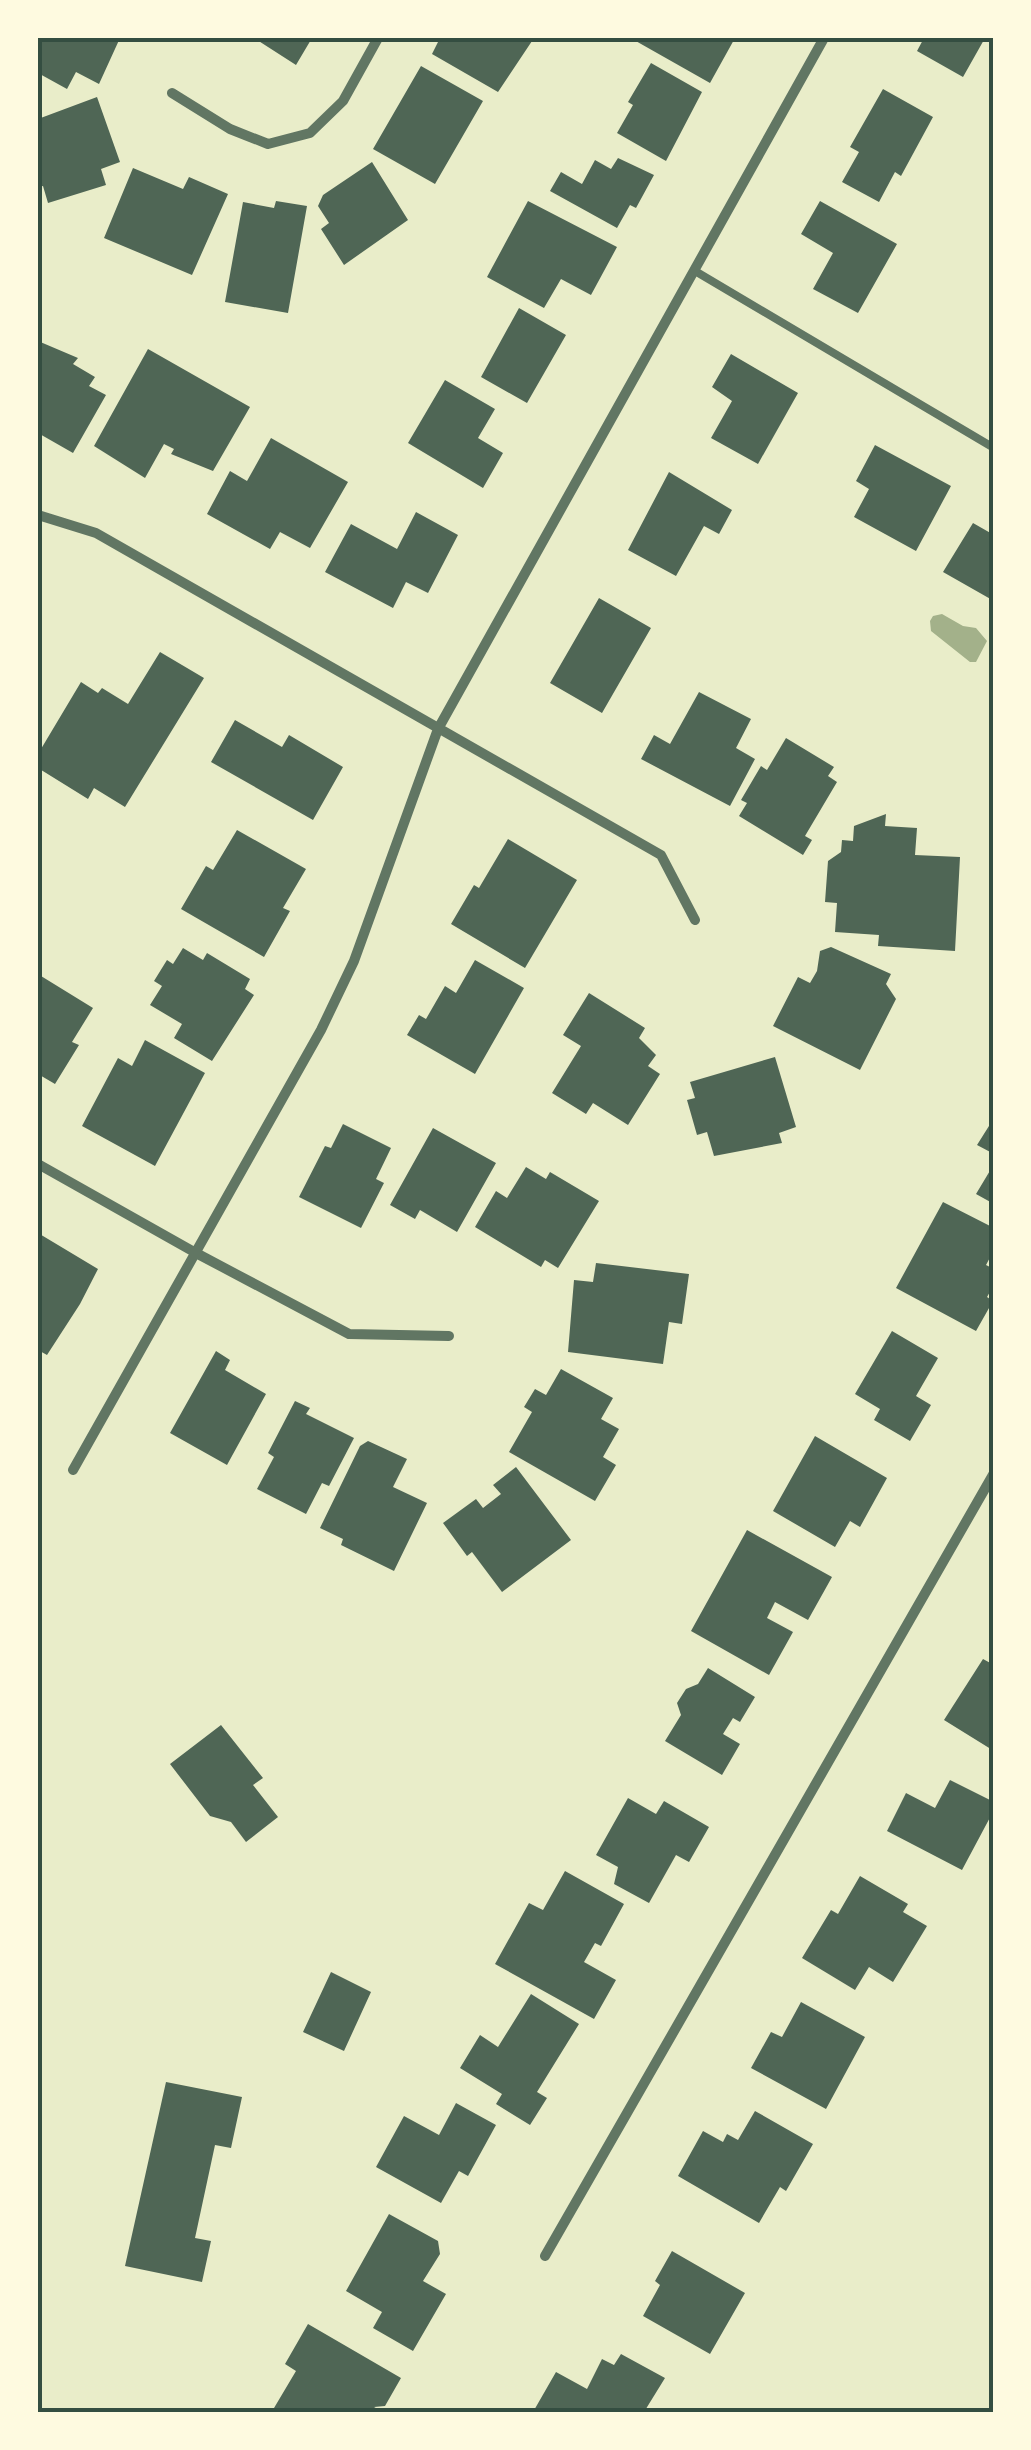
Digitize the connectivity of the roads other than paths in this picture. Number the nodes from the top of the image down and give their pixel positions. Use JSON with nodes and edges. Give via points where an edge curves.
{"nodes":[{"id":1,"x":378,"y":38,"type":"edge"},
{"id":2,"x":824,"y":38,"type":"edge"},
{"id":3,"x":172,"y":93,"type":"dead end"},
{"id":4,"x":695,"y":271,"type":"junction"},
{"id":5,"x":994,"y":448,"type":"edge"},
{"id":6,"x":38,"y":515,"type":"edge"},
{"id":7,"x":438,"y":729,"type":"junction"},
{"id":8,"x":694,"y":920,"type":"dead end"},
{"id":9,"x":38,"y":1164,"type":"edge"},
{"id":10,"x":196,"y":1254,"type":"junction"},
{"id":11,"x":449,"y":1336,"type":"dead end"},
{"id":12,"x":73,"y":1470,"type":"dead end"},
{"id":13,"x":994,"y":1473,"type":"edge"},
{"id":14,"x":546,"y":2256,"type":"dead end"}],
"edges":[{"from":1,"to":3,"type":"street","via":[[342,101],[310,133],[282,141],[268,144],[230,129]]},
{"from":2,"to":4,"type":"street"},
{"from":4,"to":5,"type":"lane"},
{"from":4,"to":7,"type":"street"},
{"from":6,"to":7,"type":"street","via":[[96,533]]},
{"from":7,"to":8,"type":"street","via":[[660,855]]},
{"from":7,"to":10,"type":"street","via":[[354,961]]},
{"from":9,"to":10,"type":"street"},
{"from":10,"to":11,"type":"street","via":[[348,1334]]},
{"from":10,"to":12,"type":"street"},
{"from":13,"to":14,"type":"street"}]}
